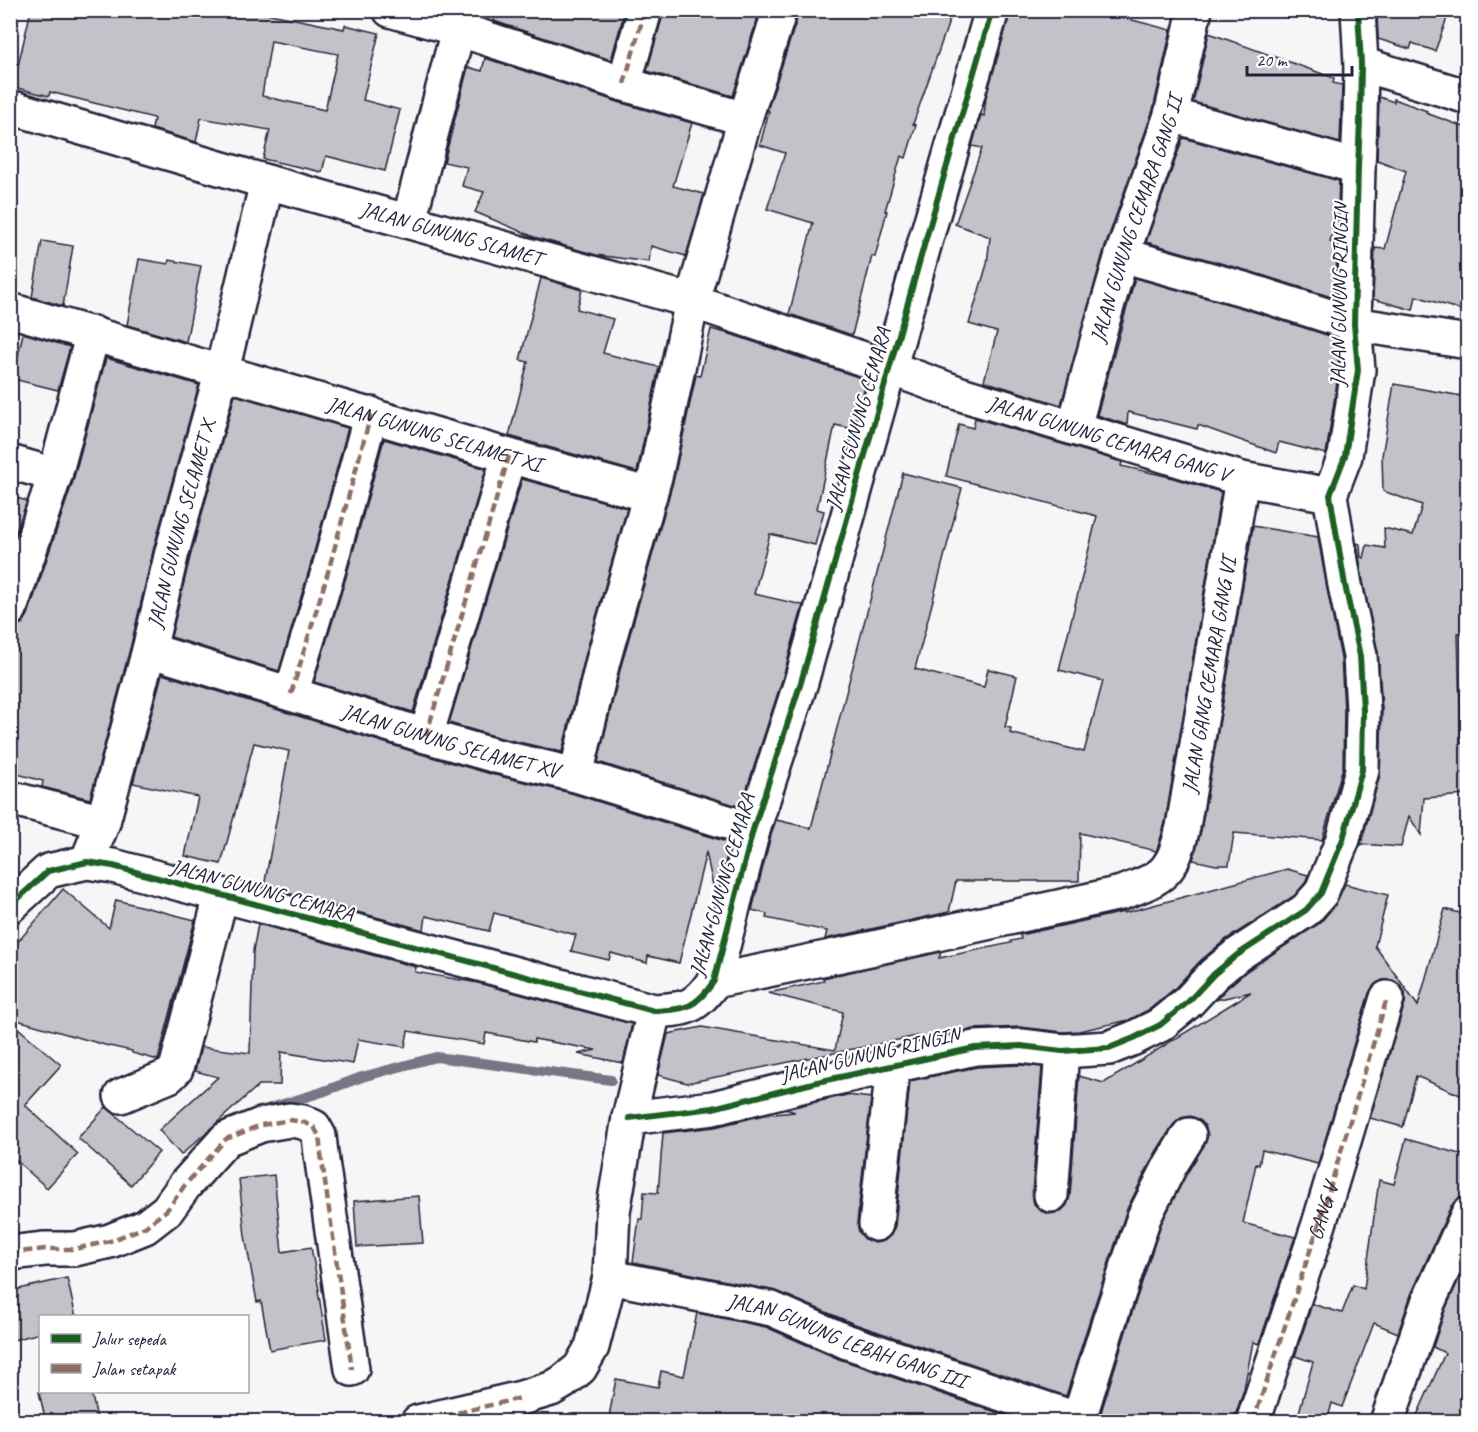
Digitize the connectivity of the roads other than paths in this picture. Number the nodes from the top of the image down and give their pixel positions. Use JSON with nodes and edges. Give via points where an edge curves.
{"nodes":[{"id":1,"x":390,"y":10,"type":"edge"},
{"id":2,"x":645,"y":10,"type":"edge"},
{"id":3,"x":780,"y":10,"type":"edge"},
{"id":4,"x":992,"y":10,"type":"edge"},
{"id":5,"x":1195,"y":10,"type":"edge"},
{"id":6,"x":1349,"y":13,"type":"edge"},
{"id":7,"x":460,"y":20,"type":"edge"},
{"id":8,"x":1361,"y":64,"type":"junction"},
{"id":9,"x":624,"y":84,"type":"junction"},
{"id":10,"x":1467,"y":97,"type":"edge"},
{"id":11,"x":10,"y":107,"type":"edge"},
{"id":12,"x":1171,"y":115,"type":"junction"},
{"id":13,"x":745,"y":120,"type":"junction"},
{"id":14,"x":1358,"y":167,"type":"junction"},
{"id":15,"x":267,"y":182,"type":"junction"},
{"id":16,"x":409,"y":221,"type":"junction"},
{"id":17,"x":1122,"y":255,"type":"junction"},
{"id":18,"x":692,"y":301,"type":"junction"},
{"id":19,"x":10,"y":310,"type":"edge"},
{"id":20,"x":1354,"y":324,"type":"junction"},
{"id":21,"x":93,"y":333,"type":"junction"},
{"id":22,"x":1467,"y":342,"type":"edge"},
{"id":23,"x":890,"y":368,"type":"junction"},
{"id":24,"x":222,"y":371,"type":"junction"},
{"id":25,"x":371,"y":414,"type":"junction"},
{"id":26,"x":1074,"y":428,"type":"junction"},
{"id":27,"x":509,"y":456,"type":"junction"},
{"id":28,"x":10,"y":462,"type":"edge"},
{"id":29,"x":55,"y":475,"type":"junction"},
{"id":30,"x":1242,"y":479,"type":"junction"},
{"id":31,"x":650,"y":495,"type":"junction"},
{"id":32,"x":1330,"y":495,"type":"junction"},
{"id":33,"x":11,"y":607,"type":"edge"},
{"id":34,"x":149,"y":650,"type":"junction"},
{"id":35,"x":291,"y":694,"type":"junction"},
{"id":36,"x":426,"y":736,"type":"junction"},
{"id":37,"x":576,"y":776,"type":"junction"},
{"id":38,"x":10,"y":798,"type":"edge"},
{"id":39,"x":103,"y":822,"type":"junction"},
{"id":40,"x":753,"y":830,"type":"junction"},
{"id":41,"x":87,"y":862,"type":"junction"},
{"id":42,"x":221,"y":896,"type":"junction"},
{"id":43,"x":10,"y":906,"type":"edge"},
{"id":44,"x":714,"y":981,"type":"junction"},
{"id":45,"x":1387,"y":998,"type":"dead end"},
{"id":46,"x":654,"y":1011,"type":"junction"},
{"id":47,"x":1062,"y":1051,"type":"junction"},
{"id":48,"x":894,"y":1066,"type":"junction"},
{"id":49,"x":121,"y":1096,"type":"dead end"},
{"id":50,"x":631,"y":1111,"type":"junction"},
{"id":51,"x":1189,"y":1135,"type":"dead end"},
{"id":52,"x":1051,"y":1195,"type":"dead end"},
{"id":53,"x":1467,"y":1214,"type":"edge"},
{"id":54,"x":876,"y":1224,"type":"dead end"},
{"id":55,"x":10,"y":1253,"type":"edge"},
{"id":56,"x":610,"y":1277,"type":"junction"},
{"id":57,"x":352,"y":1369,"type":"dead end"},
{"id":58,"x":521,"y":1410,"type":"edge"},
{"id":59,"x":1079,"y":1421,"type":"edge"},
{"id":60,"x":418,"y":1422,"type":"edge"},
{"id":61,"x":1253,"y":1422,"type":"edge"},
{"id":62,"x":1387,"y":1422,"type":"edge"}],
"edges":[{"from":1,"to":7,"type":"street"},
{"from":2,"to":9,"type":"street"},
{"from":3,"to":13,"type":"street"},
{"from":4,"to":23,"type":"street","name":"JALAN GUNUNG CEMARA"},
{"from":5,"to":12,"type":"street","name":"JALAN GUNUNG CEMARA GANG II"},
{"from":6,"to":8,"type":"street","name":"JALAN GUNUNG RINGIN"},
{"from":7,"to":9,"type":"street"},
{"from":7,"to":16,"type":"street"},
{"from":8,"to":10,"type":"street"},
{"from":8,"to":14,"type":"street","name":"JALAN GUNUNG RINGIN"},
{"from":9,"to":13,"type":"street"},
{"from":11,"to":15,"type":"street","name":"JALAN GUNUNG SLAMET"},
{"from":12,"to":14,"type":"street"},
{"from":12,"to":17,"type":"street","name":"JALAN GUNUNG CEMARA GANG II"},
{"from":13,"to":18,"type":"street"},
{"from":14,"to":20,"type":"street","name":"JALAN GUNUNG RINGIN"},
{"from":15,"to":16,"type":"street","name":"JALAN GUNUNG SLAMET"},
{"from":15,"to":24,"type":"street","name":"JALAN GUNUNG SELAMET X"},
{"from":16,"to":18,"type":"street","name":"JALAN GUNUNG SLAMET"},
{"from":17,"to":20,"type":"street"},
{"from":17,"to":26,"type":"street","name":"JALAN GUNUNG CEMARA GANG II"},
{"from":18,"to":23,"type":"street","name":"JALAN GUNUNG SLAMET"},
{"from":18,"to":31,"type":"street"},
{"from":19,"to":21,"type":"street","name":"JALAN GUNUNG SELAMET XI"},
{"from":20,"to":22,"type":"street"},
{"from":20,"to":32,"type":"street","name":"JALAN GUNUNG RINGIN","via":[[1358,370],[1345,456]]},
{"from":21,"to":24,"type":"street","name":"JALAN GUNUNG SELAMET XI"},
{"from":21,"to":29,"type":"street"},
{"from":23,"to":26,"type":"street","name":"JALAN GUNUNG CEMARA GANG V"},
{"from":23,"to":40,"type":"street","name":"JALAN GUNUNG CEMARA","via":[[801,682]]},
{"from":24,"to":25,"type":"street","name":"JALAN GUNUNG SELAMET XI"},
{"from":24,"to":34,"type":"street","name":"JALAN GUNUNG SELAMET X"},
{"from":25,"to":27,"type":"street","name":"JALAN GUNUNG SELAMET XI"},
{"from":25,"to":35,"type":"street"},
{"from":26,"to":30,"type":"street","name":"JALAN GUNUNG CEMARA GANG V"},
{"from":27,"to":31,"type":"street","name":"JALAN GUNUNG SELAMET XI"},
{"from":27,"to":36,"type":"street"},
{"from":28,"to":29,"type":"street"},
{"from":29,"to":33,"type":"street"},
{"from":30,"to":32,"type":"street","name":"JALAN GUNUNG CEMARA GANG V"},
{"from":30,"to":44,"type":"street","name":"JALAN GANG CEMARA GANG VI","via":[[1183,827],[1168,868],[1152,882],[1121,893]]},
{"from":31,"to":37,"type":"street","via":[[603,661]]},
{"from":32,"to":47,"type":"street","name":"JALAN GUNUNG RINGIN","via":[[1360,656],[1362,770],[1343,839],[1321,893],[1306,910],[1237,955],[1160,1025],[1109,1048]]},
{"from":34,"to":35,"type":"street","name":"JALAN GUNUNG SELAMET XV"},
{"from":34,"to":39,"type":"street","name":"JALAN GUNUNG SELAMET X"},
{"from":35,"to":36,"type":"street","name":"JALAN GUNUNG SELAMET XV"},
{"from":36,"to":37,"type":"street","name":"JALAN GUNUNG SELAMET XV"},
{"from":37,"to":40,"type":"street","name":"JALAN GUNUNG SELAMET XV"},
{"from":38,"to":39,"type":"street"},
{"from":39,"to":41,"type":"street","name":"JALAN GUNUNG SELAMET X"},
{"from":40,"to":44,"type":"street","name":"JALAN GUNUNG CEMARA"},
{"from":41,"to":42,"type":"street","name":"JALAN GUNUNG CEMARA"},
{"from":41,"to":43,"type":"street","name":"JALAN GUNUNG CEMARA","via":[[48,871]]},
{"from":42,"to":46,"type":"street","name":"JALAN GUNUNG CEMARA"},
{"from":42,"to":49,"type":"street","via":[[176,1069],[169,1076]]},
{"from":44,"to":46,"type":"street","name":"JALAN GUNUNG CEMARA","via":[[704,996],[682,1010]]},
{"from":45,"to":61,"type":"street","name":"GANG V","via":[[1319,1224]]},
{"from":46,"to":50,"type":"street"},
{"from":47,"to":48,"type":"street","name":"JALAN GUNUNG RINGIN","via":[[1021,1046],[975,1048]]},
{"from":47,"to":52,"type":"street"},
{"from":48,"to":50,"type":"street","name":"JALAN GUNUNG RINGIN","via":[[713,1108]]},
{"from":48,"to":54,"type":"street"},
{"from":50,"to":56,"type":"street","via":[[613,1212]]},
{"from":51,"to":59,"type":"street","name":"JALAN GUNUNG LEBAH GANG III","via":[[1144,1217]]},
{"from":53,"to":62,"type":"street","via":[[1428,1303]]},
{"from":55,"to":57,"type":"street","via":[[75,1249],[145,1227],[167,1210],[226,1139],[261,1125],[303,1122],[314,1126],[319,1136]]},
{"from":56,"to":58,"type":"street","via":[[592,1347],[580,1368]]},
{"from":56,"to":59,"type":"street","name":"JALAN GUNUNG LEBAH GANG III","via":[[772,1309],[845,1341]]},
{"from":58,"to":60,"type":"street"}]}
